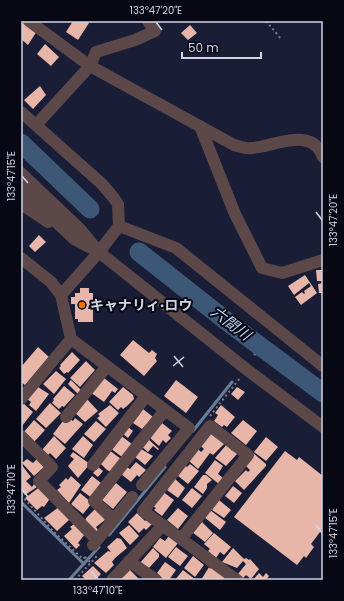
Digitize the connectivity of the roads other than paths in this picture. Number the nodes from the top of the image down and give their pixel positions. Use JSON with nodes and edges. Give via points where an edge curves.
{"nodes":[{"id":1,"x":29,"y":21,"type":"edge"},
{"id":2,"x":148,"y":21,"type":"edge"},
{"id":3,"x":90,"y":66,"type":"junction"},
{"id":4,"x":21,"y":112,"type":"edge"},
{"id":5,"x":36,"y":125,"type":"junction"},
{"id":6,"x":200,"y":126,"type":"junction"},
{"id":7,"x":323,"y":157,"type":"edge"},
{"id":8,"x":21,"y":173,"type":"edge"},
{"id":9,"x":21,"y":190,"type":"edge"},
{"id":10,"x":21,"y":204,"type":"edge"},
{"id":11,"x":119,"y":226,"type":"junction"},
{"id":12,"x":74,"y":239,"type":"junction"},
{"id":13,"x":99,"y":252,"type":"junction"},
{"id":14,"x":21,"y":258,"type":"edge"},
{"id":15,"x":323,"y":260,"type":"edge"},
{"id":16,"x":61,"y":295,"type":"junction"},
{"id":17,"x":71,"y":339,"type":"junction"},
{"id":18,"x":107,"y":366,"type":"junction"},
{"id":19,"x":323,"y":366,"type":"edge"},
{"id":20,"x":146,"y":396,"type":"junction"},
{"id":21,"x":21,"y":399,"type":"edge"},
{"id":22,"x":165,"y":410,"type":"junction"},
{"id":23,"x":66,"y":417,"type":"dead end"},
{"id":24,"x":323,"y":427,"type":"edge"},
{"id":25,"x":21,"y":436,"type":"edge"},
{"id":26,"x":92,"y":465,"type":"dead end"},
{"id":27,"x":142,"y":485,"type":"dead end"},
{"id":28,"x":132,"y":497,"type":"dead end"},
{"id":29,"x":114,"y":519,"type":"junction"},
{"id":30,"x":163,"y":525,"type":"junction"},
{"id":31,"x":181,"y":539,"type":"junction"},
{"id":32,"x":130,"y":561,"type":"junction"},
{"id":33,"x":112,"y":580,"type":"edge"},
{"id":34,"x":156,"y":580,"type":"edge"},
{"id":35,"x":237,"y":580,"type":"edge"}],
"edges":[{"from":1,"to":3,"type":"street"},
{"from":2,"to":3,"type":"street","via":[[155,30],[135,40],[96,52]]},
{"from":3,"to":5,"type":"street"},
{"from":3,"to":6,"type":"street"},
{"from":4,"to":5,"type":"street"},
{"from":5,"to":11,"type":"street","via":[[113,197],[118,204]]},
{"from":6,"to":7,"type":"street","via":[[234,145],[250,149],[300,139],[312,141]]},
{"from":6,"to":15,"type":"street","via":[[235,214],[262,268],[282,273]]},
{"from":8,"to":13,"type":"street","via":[[80,229]]},
{"from":9,"to":12,"type":"street"},
{"from":10,"to":12,"type":"street"},
{"from":11,"to":13,"type":"street"},
{"from":11,"to":19,"type":"street","via":[[176,248]]},
{"from":12,"to":13,"type":"street"},
{"from":13,"to":16,"type":"street"},
{"from":13,"to":24,"type":"street"},
{"from":14,"to":16,"type":"street","via":[[51,282]]},
{"from":16,"to":17,"type":"street"},
{"from":17,"to":18,"type":"street"},
{"from":17,"to":21,"type":"street"},
{"from":18,"to":20,"type":"street"},
{"from":18,"to":23,"type":"street"},
{"from":20,"to":22,"type":"street"},
{"from":20,"to":26,"type":"street"},
{"from":22,"to":27,"type":"street","via":[[189,428]]},
{"from":22,"to":29,"type":"street","via":[[94,501]]},
{"from":25,"to":29,"type":"street","via":[[52,467],[39,481],[95,543]]},
{"from":28,"to":29,"type":"street"},
{"from":30,"to":31,"type":"street"},
{"from":30,"to":31,"type":"street","via":[[143,511],[210,426],[248,455]]},
{"from":30,"to":32,"type":"street"},
{"from":31,"to":35,"type":"street"},
{"from":32,"to":33,"type":"street"},
{"from":32,"to":34,"type":"street"}]}
